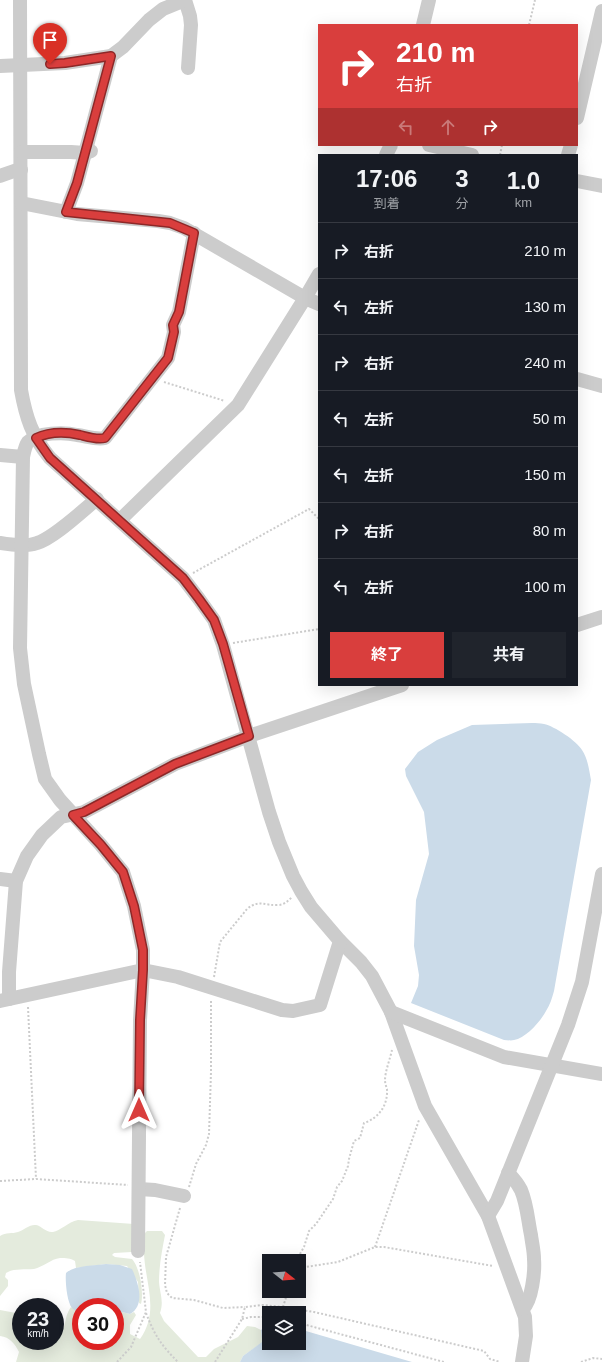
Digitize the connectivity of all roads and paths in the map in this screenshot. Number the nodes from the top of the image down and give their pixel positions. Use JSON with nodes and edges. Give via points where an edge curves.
{"nodes":[{"id":1,"x":20,"y":0,"type":"edge"},
{"id":2,"x":185,"y":0,"type":"edge"},
{"id":3,"x":429,"y":0,"type":"edge"},
{"id":4,"x":535,"y":0,"type":"edge"},
{"id":5,"x":602,"y":11,"type":"edge"},
{"id":6,"x":423,"y":24,"type":"edge"},
{"id":7,"x":529,"y":24,"type":"edge"},
{"id":8,"x":111,"y":56,"type":"junction"},
{"id":9,"x":0,"y":66,"type":"edge"},
{"id":10,"x":21,"y":66,"type":"junction"},
{"id":11,"x":188,"y":68,"type":"dead end"},
{"id":12,"x":578,"y":114,"type":"edge"},
{"id":13,"x":433,"y":146,"type":"edge"},
{"id":14,"x":21,"y":152,"type":"junction"},
{"id":15,"x":88,"y":152,"type":"junction"},
{"id":16,"x":468,"y":154,"type":"edge"},
{"id":17,"x":21,"y":170,"type":"junction"},
{"id":18,"x":0,"y":176,"type":"edge"},
{"id":19,"x":578,"y":180,"type":"edge"},
{"id":20,"x":602,"y":186,"type":"edge"},
{"id":21,"x":21,"y":203,"type":"junction"},
{"id":22,"x":66,"y":212,"type":"junction"},
{"id":23,"x":194,"y":233,"type":"junction"},
{"id":24,"x":318,"y":276,"type":"edge"},
{"id":25,"x":305,"y":298,"type":"junction"},
{"id":26,"x":318,"y":304,"type":"edge"},
{"id":27,"x":151,"y":378,"type":"junction"},
{"id":28,"x":578,"y":379,"type":"edge"},
{"id":29,"x":602,"y":386,"type":"edge"},
{"id":30,"x":238,"y":405,"type":"junction"},
{"id":31,"x":36,"y":438,"type":"junction"},
{"id":32,"x":0,"y":455,"type":"edge"},
{"id":33,"x":23,"y":457,"type":"junction"},
{"id":34,"x":97,"y":499,"type":"junction"},
{"id":35,"x":318,"y":518,"type":"edge"},
{"id":36,"x":120,"y":520,"type":"junction"},
{"id":37,"x":0,"y":543,"type":"edge"},
{"id":38,"x":22,"y":545,"type":"junction"},
{"id":39,"x":183,"y":578,"type":"junction"},
{"id":40,"x":602,"y":617,"type":"edge"},
{"id":41,"x":578,"y":625,"type":"edge"},
{"id":42,"x":318,"y":629,"type":"edge"},
{"id":43,"x":223,"y":644,"type":"junction"},
{"id":44,"x":399,"y":686,"type":"edge"},
{"id":45,"x":249,"y":736,"type":"junction"},
{"id":46,"x":73,"y":815,"type":"junction"},
{"id":47,"x":602,"y":874,"type":"edge"},
{"id":48,"x":0,"y":878,"type":"edge"},
{"id":49,"x":16,"y":881,"type":"junction"},
{"id":50,"x":301,"y":891,"type":"junction"},
{"id":51,"x":596,"y":938,"type":"edge"},
{"id":52,"x":340,"y":941,"type":"junction"},
{"id":53,"x":143,"y":970,"type":"junction"},
{"id":54,"x":212,"y":987,"type":"junction"},
{"id":55,"x":27,"y":995,"type":"junction"},
{"id":56,"x":4,"y":1000,"type":"edge"},
{"id":57,"x":391,"y":1012,"type":"junction"},
{"id":58,"x":402,"y":1042,"type":"junction"},
{"id":59,"x":552,"y":1065,"type":"junction"},
{"id":60,"x":602,"y":1074,"type":"edge"},
{"id":61,"x":428,"y":1111,"type":"junction"},
{"id":62,"x":508,"y":1173,"type":"junction"},
{"id":63,"x":36,"y":1179,"type":"junction"},
{"id":64,"x":0,"y":1181,"type":"edge"},
{"id":65,"x":139,"y":1187,"type":"junction"},
{"id":66,"x":184,"y":1196,"type":"junction"},
{"id":67,"x":488,"y":1216,"type":"junction"},
{"id":68,"x":375,"y":1247,"type":"junction"},
{"id":69,"x":138,"y":1251,"type":"joint"},
{"id":70,"x":300,"y":1254,"type":"edge"},
{"id":71,"x":506,"y":1263,"type":"junction"},
{"id":72,"x":306,"y":1267,"type":"edge"},
{"id":73,"x":273,"y":1306,"type":"edge"},
{"id":74,"x":245,"y":1307,"type":"junction"},
{"id":75,"x":522,"y":1309,"type":"junction"},
{"id":76,"x":306,"y":1311,"type":"edge"},
{"id":77,"x":146,"y":1312,"type":"junction"},
{"id":78,"x":262,"y":1317,"type":"edge"},
{"id":79,"x":242,"y":1319,"type":"junction"},
{"id":80,"x":306,"y":1325,"type":"edge"},
{"id":81,"x":602,"y":1359,"type":"edge"},
{"id":82,"x":117,"y":1362,"type":"edge"},
{"id":83,"x":178,"y":1362,"type":"edge"},
{"id":84,"x":215,"y":1362,"type":"edge"},
{"id":85,"x":444,"y":1362,"type":"edge"},
{"id":86,"x":500,"y":1362,"type":"edge"},
{"id":87,"x":522,"y":1362,"type":"edge"},
{"id":88,"x":581,"y":1362,"type":"edge"}],
"edges":[{"from":1,"to":10,"type":"street"},
{"from":2,"to":8,"type":"street","via":[[163,9]]},
{"from":2,"to":11,"type":"street","via":[[191,25]]},
{"from":3,"to":6,"type":"street"},
{"from":4,"to":7,"type":"path"},
{"from":5,"to":12,"type":"street"},
{"from":8,"to":10,"type":"street"},
{"from":8,"to":15,"type":"street"},
{"from":9,"to":10,"type":"street"},
{"from":10,"to":14,"type":"street"},
{"from":13,"to":16,"type":"street"},
{"from":14,"to":15,"type":"street"},
{"from":14,"to":17,"type":"street"},
{"from":15,"to":22,"type":"street"},
{"from":17,"to":18,"type":"street"},
{"from":17,"to":21,"type":"street"},
{"from":19,"to":20,"type":"street"},
{"from":21,"to":22,"type":"street"},
{"from":21,"to":31,"type":"street","via":[[21,390],[29,423]]},
{"from":22,"to":23,"type":"street","via":[[170,223]]},
{"from":23,"to":25,"type":"street"},
{"from":23,"to":27,"type":"street","via":[[168,358]]},
{"from":24,"to":25,"type":"street"},
{"from":25,"to":26,"type":"street"},
{"from":25,"to":30,"type":"street"},
{"from":27,"to":30,"type":"path"},
{"from":27,"to":31,"type":"street","via":[[105,438],[74,434],[45,434]]},
{"from":28,"to":29,"type":"street"},
{"from":30,"to":36,"type":"street"},
{"from":31,"to":33,"type":"street","via":[[28,442]]},
{"from":31,"to":34,"type":"street","via":[[50,458]]},
{"from":32,"to":33,"type":"street"},
{"from":33,"to":38,"type":"street"},
{"from":34,"to":36,"type":"street"},
{"from":34,"to":38,"type":"street","via":[[46,540]]},
{"from":35,"to":39,"type":"path","via":[[309,509]]},
{"from":36,"to":39,"type":"street"},
{"from":37,"to":38,"type":"street"},
{"from":38,"to":46,"type":"street","via":[[20,648],[24,684],[45,779]]},
{"from":39,"to":43,"type":"street","via":[[214,620]]},
{"from":40,"to":41,"type":"street"},
{"from":42,"to":43,"type":"path"},
{"from":43,"to":45,"type":"street"},
{"from":44,"to":45,"type":"street"},
{"from":45,"to":46,"type":"street","via":[[175,764],[84,812]]},
{"from":45,"to":50,"type":"street","via":[[279,842]]},
{"from":46,"to":49,"type":"street","via":[[61,817],[42,835],[27,856]]},
{"from":46,"to":53,"type":"street","via":[[123,872],[134,906],[143,950]]},
{"from":47,"to":51,"type":"street"},
{"from":48,"to":49,"type":"street"},
{"from":49,"to":56,"type":"street","via":[[9,972]]},
{"from":50,"to":52,"type":"street"},
{"from":50,"to":54,"type":"path","via":[[284,904],[258,903],[247,909],[220,942]]},
{"from":51,"to":59,"type":"street","via":[[576,1003]]},
{"from":52,"to":54,"type":"street","via":[[320,1005],[293,1011],[282,1010]]},
{"from":52,"to":57,"type":"street","via":[[372,976]]},
{"from":53,"to":54,"type":"street"},
{"from":53,"to":55,"type":"street"},
{"from":53,"to":65,"type":"street","via":[[140,1020]]},
{"from":54,"to":66,"type":"path","via":[[208,1134],[206,1145]]},
{"from":55,"to":56,"type":"street"},
{"from":55,"to":63,"type":"path"},
{"from":57,"to":58,"type":"street"},
{"from":57,"to":59,"type":"street","via":[[504,1057]]},
{"from":58,"to":61,"type":"street"},
{"from":58,"to":70,"type":"path","via":[[393,1047],[385,1080],[387,1088],[384,1108],[364,1123],[360,1138],[354,1141],[342,1181],[309,1231]]},
{"from":59,"to":60,"type":"street"},
{"from":59,"to":62,"type":"street"},
{"from":61,"to":67,"type":"street"},
{"from":61,"to":68,"type":"path","via":[[420,1117]]},
{"from":62,"to":67,"type":"street"},
{"from":62,"to":75,"type":"street","via":[[522,1194],[534,1259],[530,1296]]},
{"from":63,"to":64,"type":"path"},
{"from":63,"to":65,"type":"path"},
{"from":65,"to":66,"type":"street"},
{"from":65,"to":69,"type":"street"},
{"from":66,"to":74,"type":"path","via":[[166,1257],[167,1293],[172,1298],[194,1300],[223,1308]]},
{"from":67,"to":71,"type":"street"},
{"from":68,"to":71,"type":"path","via":[[498,1267]]},
{"from":68,"to":72,"type":"path","via":[[338,1262]]},
{"from":69,"to":77,"type":"path"},
{"from":71,"to":75,"type":"street"},
{"from":73,"to":74,"type":"path"},
{"from":74,"to":79,"type":"path"},
{"from":75,"to":87,"type":"street","via":[[526,1336]]},
{"from":76,"to":86,"type":"path","via":[[484,1351],[490,1359]]},
{"from":77,"to":82,"type":"path","via":[[131,1347]]},
{"from":77,"to":83,"type":"path","via":[[153,1332]]},
{"from":78,"to":79,"type":"path"},
{"from":79,"to":84,"type":"path"},
{"from":80,"to":85,"type":"path"},
{"from":81,"to":88,"type":"path","via":[[593,1358]]}]}
